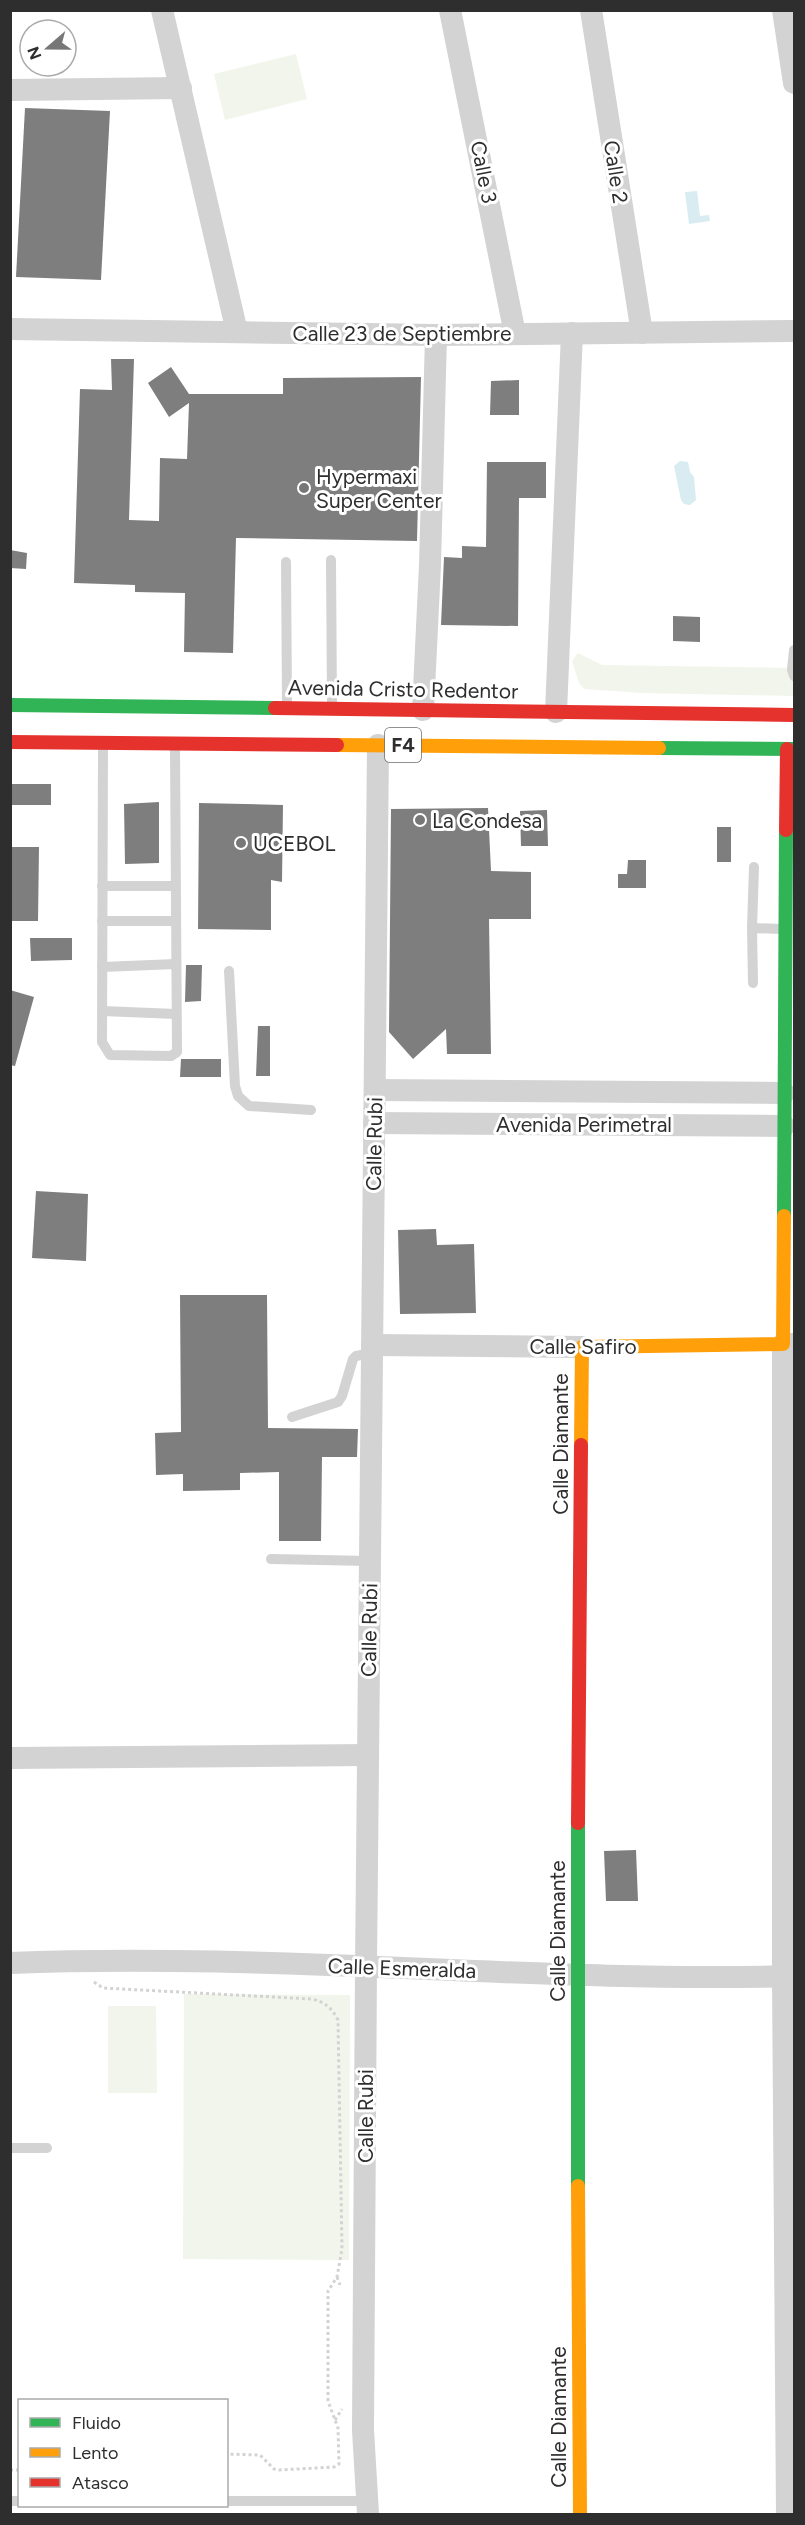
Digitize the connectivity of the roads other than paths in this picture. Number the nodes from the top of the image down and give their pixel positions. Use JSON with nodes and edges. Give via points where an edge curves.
{"nodes":[{"id":1,"x":162,"y":10,"type":"edge"},
{"id":2,"x":450,"y":10,"type":"edge"},
{"id":3,"x":591,"y":10,"type":"edge"},
{"id":4,"x":783,"y":10,"type":"edge"},
{"id":5,"x":795,"y":83,"type":"edge"},
{"id":6,"x":181,"y":88,"type":"junction"},
{"id":7,"x":10,"y":90,"type":"edge"},
{"id":8,"x":10,"y":329,"type":"edge"},
{"id":9,"x":795,"y":331,"type":"edge"},
{"id":10,"x":237,"y":332,"type":"junction"},
{"id":11,"x":572,"y":333,"type":"junction"},
{"id":12,"x":642,"y":333,"type":"junction"},
{"id":13,"x":515,"y":334,"type":"junction"},
{"id":14,"x":436,"y":335,"type":"junction"},
{"id":15,"x":331,"y":560,"type":"dead end"},
{"id":16,"x":286,"y":562,"type":"dead end"},
{"id":17,"x":795,"y":650,"type":"edge"},
{"id":18,"x":795,"y":676,"type":"edge"},
{"id":19,"x":10,"y":705,"type":"edge"},
{"id":20,"x":287,"y":709,"type":"junction"},
{"id":21,"x":332,"y":709,"type":"junction"},
{"id":22,"x":423,"y":710,"type":"junction"},
{"id":23,"x":556,"y":712,"type":"junction"},
{"id":24,"x":795,"y":715,"type":"edge"},
{"id":25,"x":10,"y":742,"type":"edge"},
{"id":26,"x":103,"y":742,"type":"junction"},
{"id":27,"x":175,"y":743,"type":"junction"},
{"id":28,"x":378,"y":745,"type":"junction"},
{"id":29,"x":791,"y":749,"type":"edge"},
{"id":30,"x":754,"y":867,"type":"dead end"},
{"id":31,"x":102,"y":886,"type":"junction"},
{"id":32,"x":175,"y":886,"type":"junction"},
{"id":33,"x":102,"y":921,"type":"junction"},
{"id":34,"x":176,"y":921,"type":"junction"},
{"id":35,"x":752,"y":928,"type":"junction"},
{"id":36,"x":786,"y":929,"type":"junction"},
{"id":37,"x":176,"y":964,"type":"junction"},
{"id":38,"x":102,"y":967,"type":"junction"},
{"id":39,"x":229,"y":971,"type":"dead end"},
{"id":40,"x":753,"y":983,"type":"dead end"},
{"id":41,"x":102,"y":1011,"type":"junction"},
{"id":42,"x":176,"y":1014,"type":"junction"},
{"id":43,"x":375,"y":1090,"type":"junction"},
{"id":44,"x":789,"y":1094,"type":"edge"},
{"id":45,"x":311,"y":1110,"type":"dead end"},
{"id":46,"x":374,"y":1123,"type":"junction"},
{"id":47,"x":790,"y":1126,"type":"edge"},
{"id":48,"x":789,"y":1344,"type":"edge"},
{"id":49,"x":582,"y":1347,"type":"junction"},
{"id":50,"x":372,"y":1349,"type":"junction"},
{"id":51,"x":292,"y":1417,"type":"dead end"},
{"id":52,"x":271,"y":1559,"type":"dead end"},
{"id":53,"x":369,"y":1561,"type":"junction"},
{"id":54,"x":368,"y":1755,"type":"junction"},
{"id":55,"x":10,"y":1758,"type":"edge"},
{"id":56,"x":10,"y":1964,"type":"edge"},
{"id":57,"x":366,"y":1966,"type":"junction"},
{"id":58,"x":577,"y":1975,"type":"junction"},
{"id":59,"x":789,"y":1976,"type":"edge"},
{"id":60,"x":10,"y":2148,"type":"edge"},
{"id":61,"x":47,"y":2148,"type":"dead end"},
{"id":62,"x":228,"y":2501,"type":"edge"},
{"id":63,"x":367,"y":2508,"type":"edge"},
{"id":64,"x":580,"y":2514,"type":"edge"},
{"id":65,"x":787,"y":2514,"type":"edge"}],
"edges":[{"from":1,"to":6,"type":"street"},
{"from":2,"to":13,"type":"street","name":"Calle 3"},
{"from":3,"to":12,"type":"street","name":"Calle 2"},
{"from":4,"to":5,"type":"street"},
{"from":6,"to":7,"type":"street"},
{"from":6,"to":10,"type":"street"},
{"from":8,"to":10,"type":"street","name":"Calle 23 de Septiembre"},
{"from":9,"to":12,"type":"street","name":"Calle 23 de Septiembre"},
{"from":10,"to":14,"type":"street","name":"Calle 23 de Septiembre"},
{"from":11,"to":12,"type":"street","name":"Calle 23 de Septiembre"},
{"from":11,"to":13,"type":"street","name":"Calle 23 de Septiembre"},
{"from":11,"to":23,"type":"street"},
{"from":13,"to":14,"type":"street","name":"Calle 23 de Septiembre"},
{"from":14,"to":22,"type":"street"},
{"from":15,"to":21,"type":"lane"},
{"from":16,"to":20,"type":"lane"},
{"from":17,"to":18,"type":"lane"},
{"from":19,"to":20,"type":"main road","name":"Avenida Cristo Redentor","number":"F4"},
{"from":20,"to":21,"type":"main road","name":"Avenida Cristo Redentor","number":"F4"},
{"from":21,"to":22,"type":"main road","name":"Avenida Cristo Redentor","number":"F4"},
{"from":22,"to":23,"type":"main road","name":"Avenida Cristo Redentor","number":"F4"},
{"from":23,"to":24,"type":"main road","name":"Avenida Cristo Redentor","number":"F4"},
{"from":25,"to":26,"type":"main road","number":"F4"},
{"from":26,"to":27,"type":"main road","number":"F4"},
{"from":26,"to":31,"type":"lane"},
{"from":27,"to":28,"type":"main road","number":"F4"},
{"from":27,"to":32,"type":"lane"},
{"from":28,"to":29,"type":"main road","number":"F4"},
{"from":28,"to":43,"type":"street","name":"Calle Rubi"},
{"from":29,"to":36,"type":"main road"},
{"from":30,"to":35,"type":"lane"},
{"from":31,"to":32,"type":"lane"},
{"from":31,"to":33,"type":"lane"},
{"from":32,"to":34,"type":"lane"},
{"from":33,"to":34,"type":"lane"},
{"from":33,"to":38,"type":"lane"},
{"from":34,"to":37,"type":"lane"},
{"from":35,"to":36,"type":"lane"},
{"from":35,"to":40,"type":"lane"},
{"from":36,"to":44,"type":"main road"},
{"from":37,"to":38,"type":"lane"},
{"from":37,"to":42,"type":"lane"},
{"from":38,"to":41,"type":"lane"},
{"from":39,"to":45,"type":"lane","via":[[238,1096],[249,1106]]},
{"from":41,"to":42,"type":"lane"},
{"from":41,"to":42,"type":"lane","via":[[102,1042],[110,1055],[174,1055]]},
{"from":43,"to":44,"type":"street","name":"Avenida Perimetral"},
{"from":43,"to":46,"type":"street","name":"Calle Rubi"},
{"from":44,"to":47,"type":"main road"},
{"from":46,"to":47,"type":"street","name":"Avenida Perimetral"},
{"from":46,"to":50,"type":"street","name":"Calle Rubi"},
{"from":47,"to":48,"type":"main road"},
{"from":48,"to":49,"type":"main road","name":"Calle Safiro"},
{"from":48,"to":59,"type":"street"},
{"from":49,"to":50,"type":"street","name":"Calle Safiro"},
{"from":49,"to":58,"type":"main road","name":"Calle Diamante"},
{"from":50,"to":51,"type":"lane","via":[[353,1359],[338,1402]]},
{"from":50,"to":53,"type":"street","name":"Calle Rubi"},
{"from":52,"to":53,"type":"lane"},
{"from":53,"to":54,"type":"street","name":"Calle Rubi"},
{"from":54,"to":55,"type":"street"},
{"from":54,"to":57,"type":"street","name":"Calle Rubi"},
{"from":56,"to":57,"type":"street","name":"Calle Esmeralda","via":[[93,1960]]},
{"from":57,"to":58,"type":"street","name":"Calle Esmeralda"},
{"from":57,"to":63,"type":"street","name":"Calle Rubi","via":[[363,2430]]},
{"from":58,"to":59,"type":"street","name":"Calle Esmeralda"},
{"from":58,"to":64,"type":"main road","name":"Calle Diamante"},
{"from":59,"to":65,"type":"street"},
{"from":60,"to":61,"type":"lane"},
{"from":62,"to":63,"type":"lane"}]}
